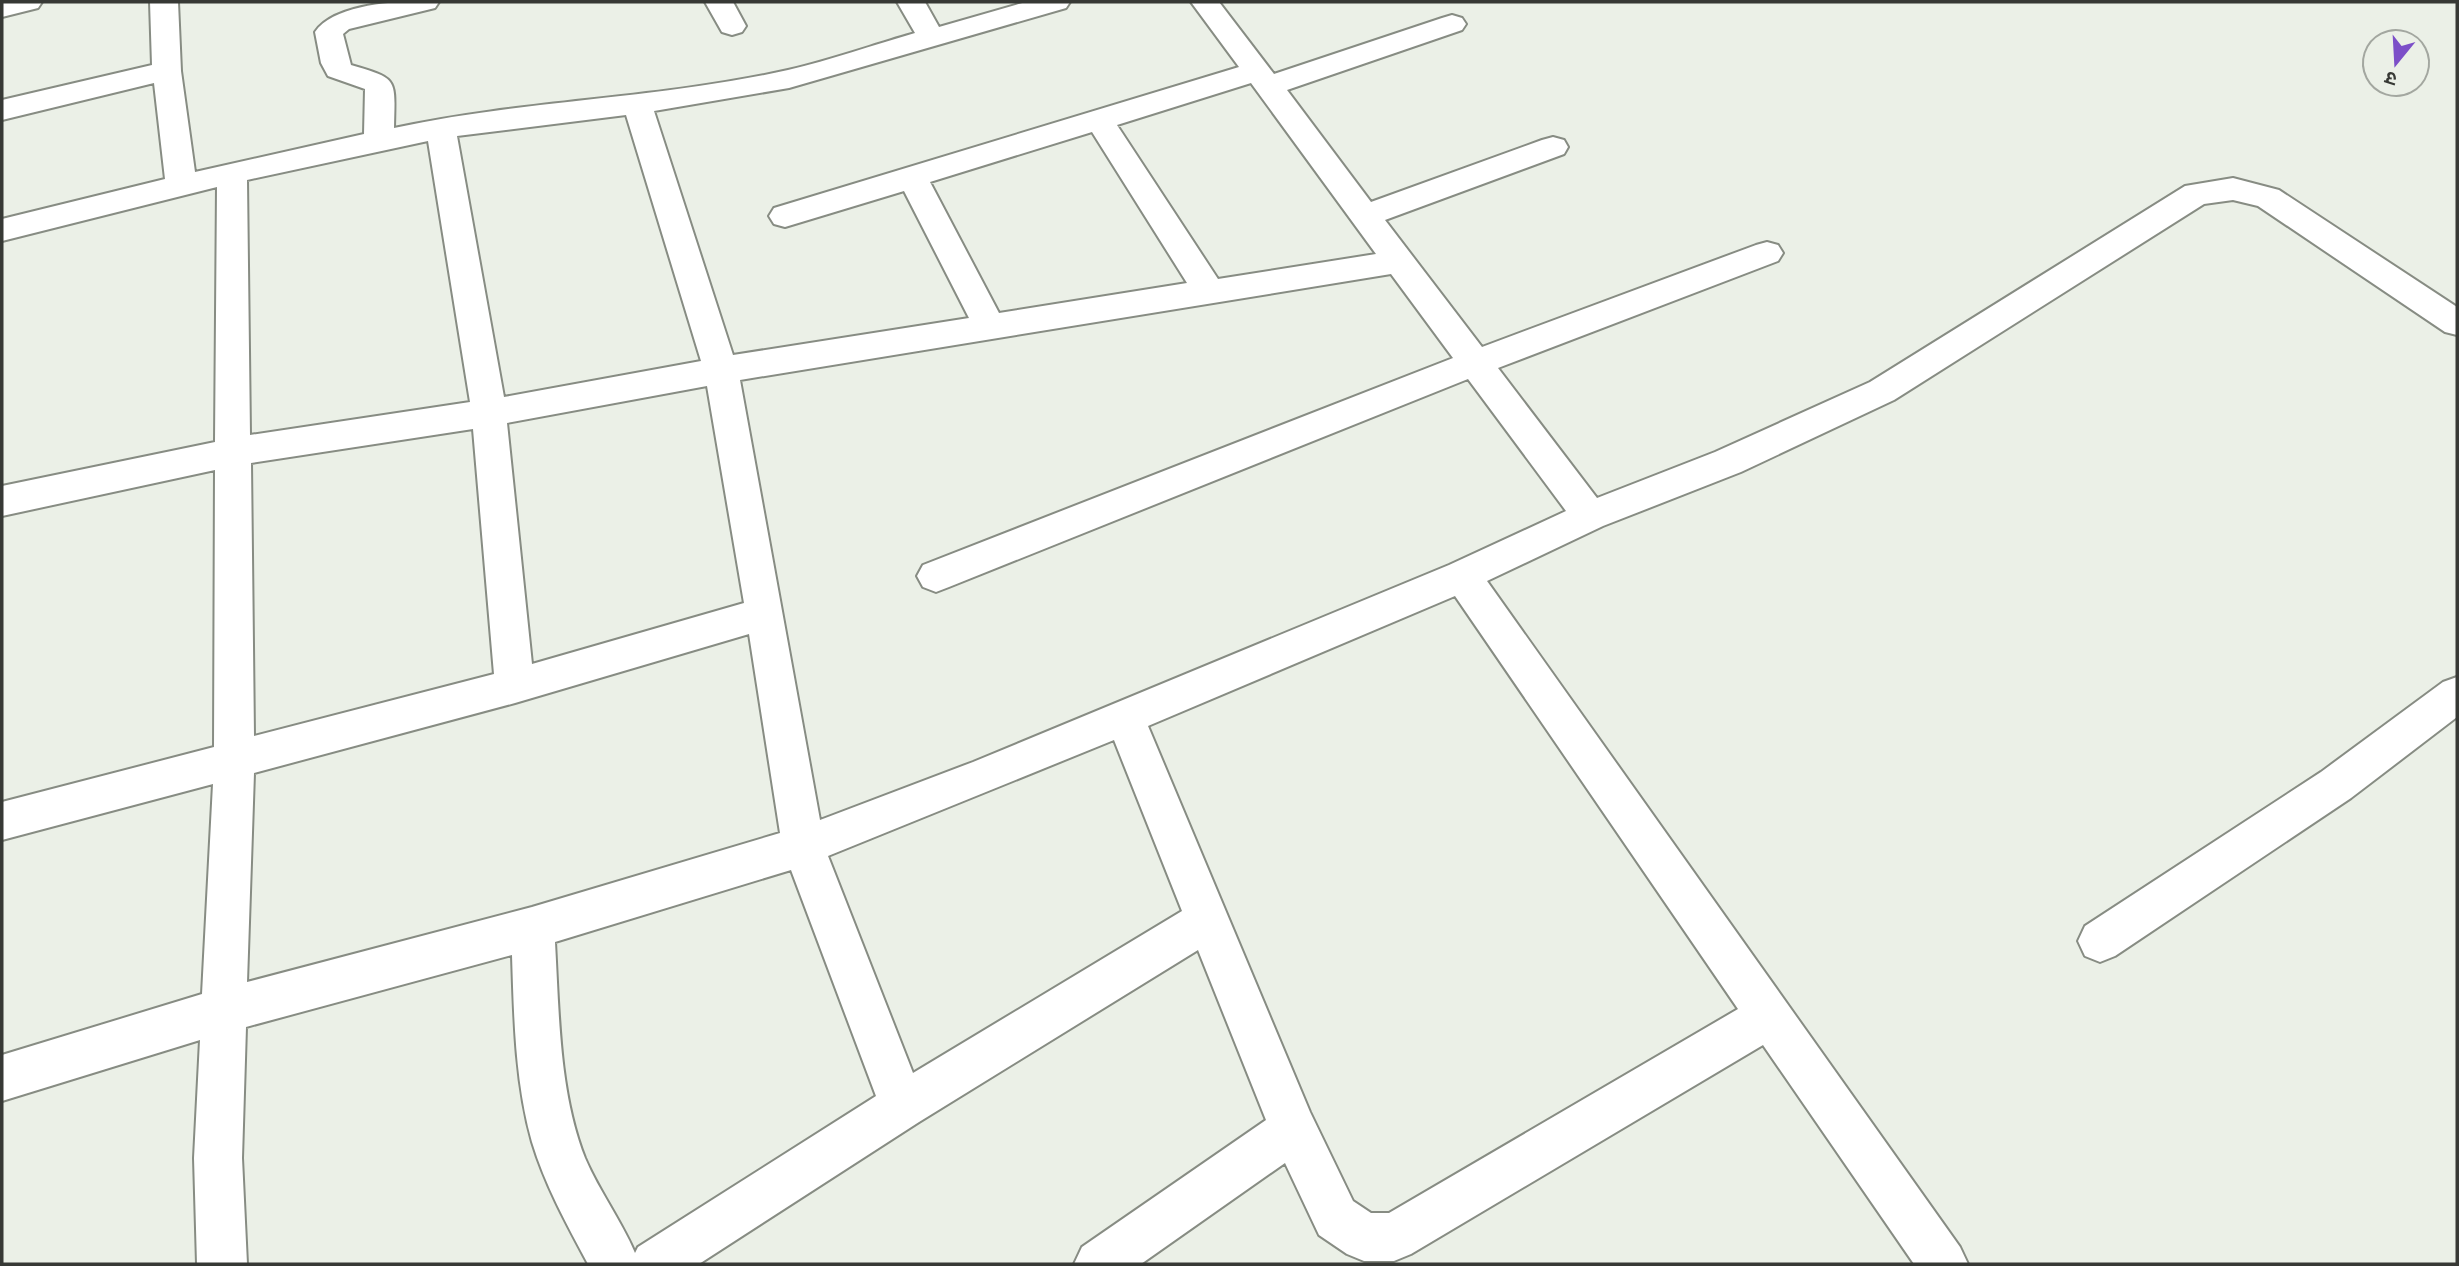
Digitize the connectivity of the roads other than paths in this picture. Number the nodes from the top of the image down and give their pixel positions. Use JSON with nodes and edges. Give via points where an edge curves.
{"nodes":[{"id":1,"x":28,"y":2,"type":"edge"},
{"id":2,"x":164,"y":2,"type":"edge"},
{"id":3,"x":425,"y":2,"type":"edge"},
{"id":4,"x":911,"y":2,"type":"edge"},
{"id":5,"x":1056,"y":2,"type":"edge"},
{"id":6,"x":1205,"y":2,"type":"edge"},
{"id":7,"x":2,"y":8,"type":"edge"},
{"id":8,"x":1452,"y":24,"type":"dead end"},
{"id":9,"x":932,"y":38,"type":"junction"},
{"id":10,"x":167,"y":71,"type":"junction"},
{"id":11,"x":1265,"y":78,"type":"junction"},
{"id":12,"x":637,"y":104,"type":"junction"},
{"id":13,"x":2,"y":110,"type":"edge"},
{"id":14,"x":1099,"y":120,"type":"junction"},
{"id":15,"x":441,"y":128,"type":"junction"},
{"id":16,"x":379,"y":142,"type":"junction"},
{"id":17,"x":1553,"y":147,"type":"dead end"},
{"id":18,"x":232,"y":173,"type":"junction"},
{"id":19,"x":912,"y":177,"type":"junction"},
{"id":20,"x":181,"y":186,"type":"junction"},
{"id":21,"x":1367,"y":215,"type":"junction"},
{"id":22,"x":785,"y":216,"type":"dead end"},
{"id":23,"x":2,"y":238,"type":"edge"},
{"id":24,"x":1767,"y":253,"type":"dead end"},
{"id":25,"x":1402,"y":261,"type":"junction"},
{"id":26,"x":1210,"y":293,"type":"junction"},
{"id":27,"x":2457,"y":323,"type":"edge"},
{"id":28,"x":990,"y":327,"type":"junction"},
{"id":29,"x":1474,"y":363,"type":"junction"},
{"id":30,"x":721,"y":370,"type":"junction"},
{"id":31,"x":489,"y":413,"type":"junction"},
{"id":32,"x":232,"y":452,"type":"junction"},
{"id":33,"x":2,"y":501,"type":"edge"},
{"id":34,"x":1590,"y":516,"type":"junction"},
{"id":35,"x":936,"y":576,"type":"dead end"},
{"id":36,"x":1462,"y":576,"type":"junction"},
{"id":37,"x":765,"y":613,"type":"junction"},
{"id":38,"x":515,"y":686,"type":"junction"},
{"id":39,"x":2457,"y":694,"type":"edge"},
{"id":40,"x":1124,"y":716,"type":"junction"},
{"id":41,"x":234,"y":762,"type":"junction"},
{"id":42,"x":2,"y":821,"type":"edge"},
{"id":43,"x":803,"y":846,"type":"junction"},
{"id":44,"x":1207,"y":920,"type":"junction"},
{"id":45,"x":532,"y":928,"type":"junction"},
{"id":46,"x":2100,"y":941,"type":"dead end"},
{"id":47,"x":225,"y":1010,"type":"junction"},
{"id":48,"x":1769,"y":1016,"type":"junction"},
{"id":49,"x":2,"y":1078,"type":"edge"},
{"id":50,"x":903,"y":1106,"type":"junction"},
{"id":51,"x":1293,"y":1129,"type":"junction"},
{"id":52,"x":222,"y":1264,"type":"edge"},
{"id":53,"x":615,"y":1264,"type":"edge"},
{"id":54,"x":655,"y":1264,"type":"edge"},
{"id":55,"x":1100,"y":1264,"type":"edge"},
{"id":56,"x":1943,"y":1264,"type":"edge"}],
"edges":[{"from":1,"to":7,"type":"street"},
{"from":2,"to":10,"type":"street"},
{"from":3,"to":16,"type":"street","via":[[339,23],[329,32],[336,69],[342,75],[378,84]]},
{"from":4,"to":9,"type":"street"},
{"from":5,"to":9,"type":"street"},
{"from":6,"to":11,"type":"street"},
{"from":8,"to":11,"type":"street"},
{"from":9,"to":12,"type":"street","via":[[789,79]]},
{"from":10,"to":13,"type":"street"},
{"from":10,"to":20,"type":"street"},
{"from":11,"to":14,"type":"street"},
{"from":11,"to":21,"type":"street"},
{"from":12,"to":15,"type":"street"},
{"from":12,"to":30,"type":"street"},
{"from":14,"to":19,"type":"street"},
{"from":14,"to":26,"type":"street"},
{"from":15,"to":16,"type":"street"},
{"from":15,"to":31,"type":"street"},
{"from":16,"to":18,"type":"street"},
{"from":17,"to":21,"type":"street"},
{"from":18,"to":20,"type":"street"},
{"from":18,"to":32,"type":"street"},
{"from":19,"to":22,"type":"street"},
{"from":19,"to":28,"type":"street"},
{"from":20,"to":23,"type":"street"},
{"from":21,"to":25,"type":"street"},
{"from":24,"to":29,"type":"street"},
{"from":25,"to":26,"type":"street"},
{"from":25,"to":29,"type":"street"},
{"from":26,"to":28,"type":"street"},
{"from":27,"to":34,"type":"street","via":[[2268,198],[2233,189],[2196,194],[1882,391],[1728,462]]},
{"from":28,"to":30,"type":"street"},
{"from":29,"to":34,"type":"street"},
{"from":29,"to":35,"type":"street"},
{"from":30,"to":31,"type":"street"},
{"from":30,"to":37,"type":"street"},
{"from":31,"to":32,"type":"street"},
{"from":31,"to":38,"type":"street"},
{"from":32,"to":33,"type":"street"},
{"from":32,"to":41,"type":"street"},
{"from":34,"to":36,"type":"street"},
{"from":36,"to":40,"type":"street"},
{"from":36,"to":48,"type":"street"},
{"from":37,"to":38,"type":"street"},
{"from":37,"to":43,"type":"street"},
{"from":38,"to":41,"type":"street"},
{"from":39,"to":46,"type":"street","via":[[2336,785]]},
{"from":40,"to":43,"type":"street"},
{"from":40,"to":44,"type":"street"},
{"from":41,"to":42,"type":"street"},
{"from":41,"to":47,"type":"street"},
{"from":43,"to":45,"type":"street"},
{"from":43,"to":50,"type":"street"},
{"from":44,"to":50,"type":"street"},
{"from":44,"to":51,"type":"street"},
{"from":45,"to":47,"type":"street"},
{"from":45,"to":53,"type":"street","via":[[540,1041],[553,1129],[578,1194]]},
{"from":47,"to":49,"type":"street"},
{"from":47,"to":52,"type":"street","via":[[218,1158]]},
{"from":48,"to":51,"type":"street","via":[[1394,1237],[1364,1237],[1336,1217]]},
{"from":48,"to":56,"type":"street"},
{"from":50,"to":54,"type":"street"},
{"from":51,"to":55,"type":"street"}]}
